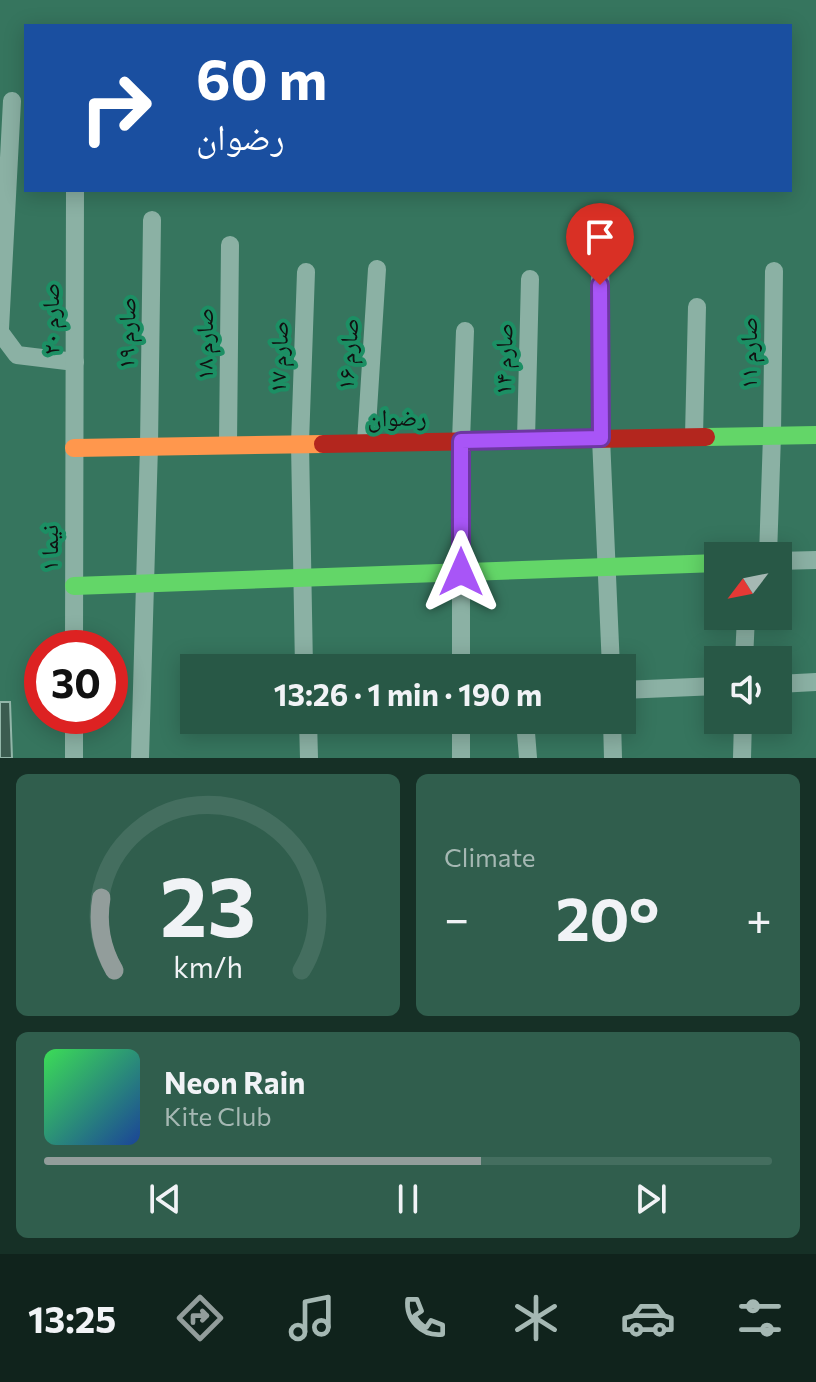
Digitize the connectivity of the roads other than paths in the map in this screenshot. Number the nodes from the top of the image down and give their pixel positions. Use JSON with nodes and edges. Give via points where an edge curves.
{"nodes":[{"id":1,"x":12,"y":101,"type":"dead end"},
{"id":2,"x":75,"y":192,"type":"edge"},
{"id":3,"x":152,"y":220,"type":"dead end"},
{"id":4,"x":600,"y":224,"type":"dead end"},
{"id":5,"x":230,"y":245,"type":"dead end"},
{"id":6,"x":377,"y":269,"type":"dead end"},
{"id":7,"x":774,"y":271,"type":"dead end"},
{"id":8,"x":306,"y":272,"type":"dead end"},
{"id":9,"x":530,"y":279,"type":"dead end"},
{"id":10,"x":697,"y":307,"type":"dead end"},
{"id":11,"x":0,"y":331,"type":"edge"},
{"id":12,"x":465,"y":331,"type":"dead end"},
{"id":13,"x":8,"y":355,"type":"edge"},
{"id":14,"x":75,"y":362,"type":"junction"},
{"id":15,"x":772,"y":435,"type":"junction"},
{"id":16,"x":816,"y":435,"type":"edge"},
{"id":17,"x":694,"y":436,"type":"junction"},
{"id":18,"x":601,"y":438,"type":"junction"},
{"id":19,"x":526,"y":439,"type":"junction"},
{"id":20,"x":461,"y":441,"type":"junction"},
{"id":21,"x":366,"y":442,"type":"junction"},
{"id":22,"x":300,"y":443,"type":"junction"},
{"id":23,"x":228,"y":445,"type":"junction"},
{"id":24,"x":149,"y":446,"type":"junction"},
{"id":25,"x":74,"y":448,"type":"junction"},
{"id":26,"x":768,"y":542,"type":"edge"},
{"id":27,"x":816,"y":560,"type":"edge"},
{"id":28,"x":792,"y":561,"type":"edge"},
{"id":29,"x":704,"y":564,"type":"edge"},
{"id":30,"x":608,"y":567,"type":"junction"},
{"id":31,"x":461,"y":572,"type":"junction"},
{"id":32,"x":305,"y":578,"type":"junction"},
{"id":33,"x":145,"y":584,"type":"junction"},
{"id":34,"x":74,"y":586,"type":"junction"},
{"id":35,"x":74,"y":630,"type":"edge"},
{"id":36,"x":304,"y":654,"type":"edge"},
{"id":37,"x":461,"y":654,"type":"edge"},
{"id":38,"x":611,"y":654,"type":"edge"},
{"id":39,"x":816,"y":682,"type":"edge"},
{"id":40,"x":792,"y":683,"type":"edge"},
{"id":41,"x":704,"y":687,"type":"edge"},
{"id":42,"x":636,"y":689,"type":"edge"},
{"id":43,"x":74,"y":734,"type":"edge"},
{"id":44,"x":308,"y":734,"type":"edge"},
{"id":45,"x":461,"y":734,"type":"edge"},
{"id":46,"x":526,"y":734,"type":"edge"},
{"id":47,"x":612,"y":734,"type":"edge"},
{"id":48,"x":743,"y":734,"type":"edge"},
{"id":49,"x":74,"y":758,"type":"edge"},
{"id":50,"x":140,"y":758,"type":"edge"},
{"id":51,"x":309,"y":758,"type":"edge"},
{"id":52,"x":461,"y":758,"type":"edge"},
{"id":53,"x":528,"y":758,"type":"edge"},
{"id":54,"x":613,"y":758,"type":"edge"},
{"id":55,"x":742,"y":758,"type":"edge"}],
"edges":[{"from":1,"to":11,"type":"street"},
{"from":2,"to":14,"type":"street","name":"صارم ۲۰"},
{"from":3,"to":24,"type":"street","name":"صارم ۱۹"},
{"from":4,"to":18,"type":"street"},
{"from":5,"to":23,"type":"street","name":"صارم ۱۸"},
{"from":6,"to":21,"type":"street","name":"صارم ۱۶"},
{"from":7,"to":15,"type":"street","name":"صارم ۱۱"},
{"from":8,"to":22,"type":"street","name":"صارم ۱۷"},
{"from":9,"to":19,"type":"street","name":"صارم ۱۴"},
{"from":10,"to":17,"type":"street"},
{"from":11,"to":13,"type":"street"},
{"from":12,"to":20,"type":"street"},
{"from":13,"to":14,"type":"street"},
{"from":14,"to":25,"type":"street","name":"صارم ۲۰"},
{"from":15,"to":16,"type":"street","name":"رضوان"},
{"from":15,"to":17,"type":"street","name":"رضوان"},
{"from":15,"to":26,"type":"street","name":"صارم ۱۱"},
{"from":17,"to":18,"type":"street","name":"رضوان"},
{"from":18,"to":19,"type":"street","name":"رضوان"},
{"from":18,"to":30,"type":"street"},
{"from":19,"to":20,"type":"street","name":"رضوان"},
{"from":20,"to":21,"type":"street","name":"رضوان"},
{"from":20,"to":31,"type":"street"},
{"from":21,"to":22,"type":"street","name":"رضوان"},
{"from":22,"to":23,"type":"street","name":"رضوان"},
{"from":22,"to":32,"type":"street","name":"صارم ۱۷"},
{"from":23,"to":24,"type":"street","name":"رضوان"},
{"from":24,"to":25,"type":"street","name":"رضوان"},
{"from":24,"to":33,"type":"street","name":"صارم ۱۹"},
{"from":25,"to":34,"type":"street","name":"نیما ۱"},
{"from":27,"to":28,"type":"street"},
{"from":29,"to":30,"type":"street"},
{"from":30,"to":31,"type":"street"},
{"from":30,"to":38,"type":"street"},
{"from":31,"to":32,"type":"street"},
{"from":31,"to":37,"type":"street"},
{"from":32,"to":33,"type":"street"},
{"from":32,"to":36,"type":"street","name":"صارم ۱۷"},
{"from":33,"to":34,"type":"street"},
{"from":33,"to":50,"type":"street","name":"صارم ۱۹"},
{"from":34,"to":35,"type":"street","name":"نیما ۱"},
{"from":39,"to":40,"type":"street"},
{"from":41,"to":42,"type":"street"},
{"from":43,"to":49,"type":"street"},
{"from":44,"to":51,"type":"street"},
{"from":45,"to":52,"type":"street"},
{"from":46,"to":53,"type":"street"},
{"from":47,"to":54,"type":"street"},
{"from":48,"to":55,"type":"street"}]}
